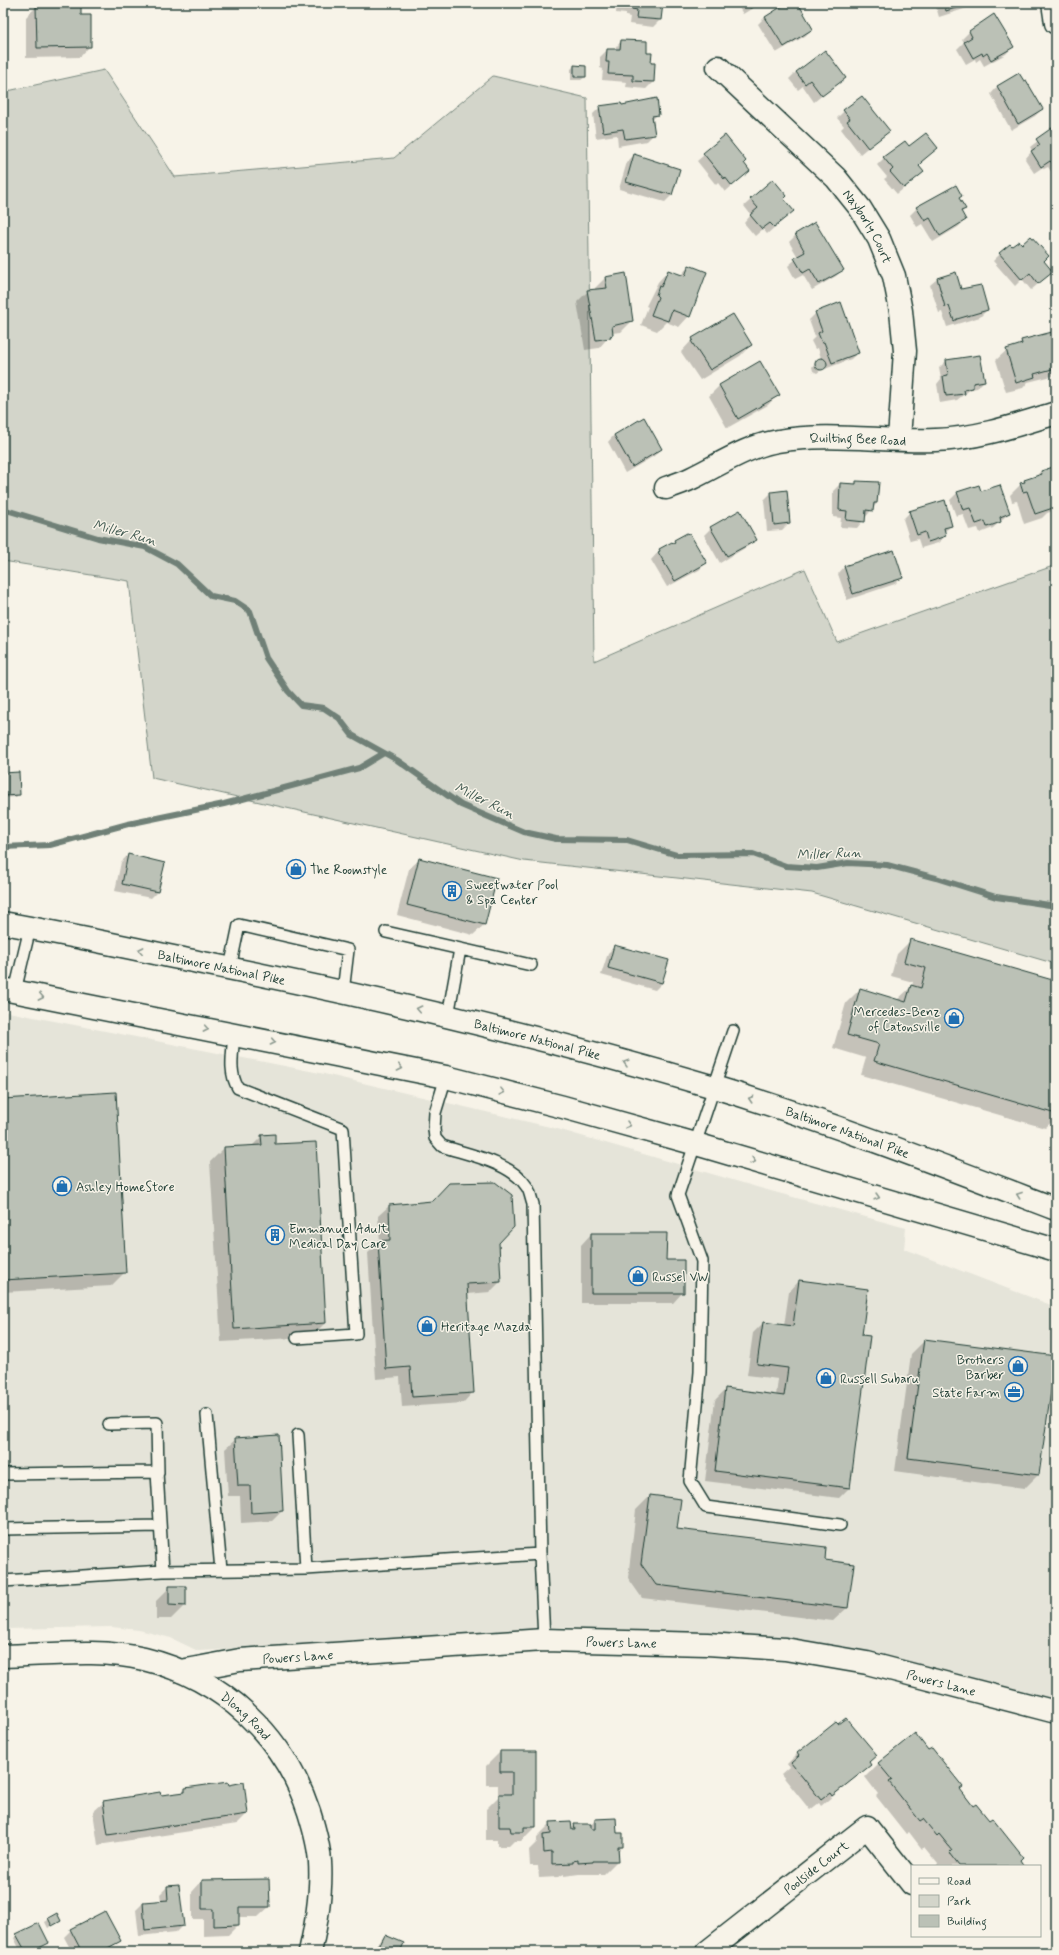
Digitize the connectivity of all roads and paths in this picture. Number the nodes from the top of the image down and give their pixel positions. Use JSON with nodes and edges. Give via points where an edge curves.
{"nodes":[{"id":1,"x":1052,"y":3,"type":"edge"},
{"id":2,"x":1056,"y":22,"type":"edge"},
{"id":3,"x":718,"y":67,"type":"dead end"},
{"id":4,"x":1056,"y":413,"type":"edge"},
{"id":5,"x":899,"y":439,"type":"junction"},
{"id":6,"x":666,"y":488,"type":"dead end"},
{"id":7,"x":3,"y":924,"type":"edge"},
{"id":8,"x":30,"y":928,"type":"junction"},
{"id":9,"x":386,"y":932,"type":"dead end"},
{"id":10,"x":460,"y":949,"type":"junction"},
{"id":11,"x":530,"y":965,"type":"dead end"},
{"id":12,"x":230,"y":968,"type":"junction"},
{"id":13,"x":9,"y":990,"type":"edge"},
{"id":14,"x":343,"y":992,"type":"junction"},
{"id":15,"x":448,"y":1016,"type":"junction"},
{"id":16,"x":733,"y":1031,"type":"dead end"},
{"id":17,"x":234,"y":1034,"type":"junction"},
{"id":18,"x":446,"y":1077,"type":"junction"},
{"id":19,"x":714,"y":1087,"type":"junction"},
{"id":20,"x":696,"y":1144,"type":"junction"},
{"id":21,"x":1056,"y":1208,"type":"edge"},
{"id":22,"x":1056,"y":1250,"type":"edge"},
{"id":23,"x":297,"y":1338,"type":"dead end"},
{"id":24,"x":208,"y":1415,"type":"dead end"},
{"id":25,"x":109,"y":1424,"type":"dead end"},
{"id":26,"x":298,"y":1435,"type":"dead end"},
{"id":27,"x":158,"y":1473,"type":"junction"},
{"id":28,"x":3,"y":1474,"type":"edge"},
{"id":29,"x":840,"y":1525,"type":"dead end"},
{"id":30,"x":160,"y":1526,"type":"junction"},
{"id":31,"x":3,"y":1529,"type":"edge"},
{"id":32,"x":540,"y":1554,"type":"junction"},
{"id":33,"x":306,"y":1569,"type":"junction"},
{"id":34,"x":221,"y":1570,"type":"junction"},
{"id":35,"x":163,"y":1571,"type":"junction"},
{"id":36,"x":3,"y":1581,"type":"edge"},
{"id":37,"x":544,"y":1640,"type":"junction"},
{"id":38,"x":3,"y":1656,"type":"edge"},
{"id":39,"x":181,"y":1671,"type":"junction"},
{"id":40,"x":1056,"y":1712,"type":"edge"},
{"id":41,"x":911,"y":1883,"type":"edge"},
{"id":42,"x":310,"y":1952,"type":"edge"},
{"id":43,"x":707,"y":1952,"type":"edge"}],
"edges":[{"from":1,"to":2,"type":"street"},
{"from":3,"to":5,"type":"street","name":"Nayborly Court","via":[[836,178],[860,208],[879,239],[894,276],[905,351]]},
{"from":4,"to":5,"type":"street","name":"Quilting Bee Road","via":[[971,436],[936,440]]},
{"from":5,"to":6,"type":"street","name":"Quilting Bee Road","via":[[833,438],[776,441]]},
{"from":7,"to":8,"type":"street","name":"Baltimore National Pike"},
{"from":12,"to":8,"type":"street","name":"Baltimore National Pike","one_way":true},
{"from":8,"to":13,"type":"lane"},
{"from":9,"to":10,"type":"lane"},
{"from":10,"to":11,"type":"lane"},
{"from":10,"to":15,"type":"lane"},
{"from":12,"to":14,"type":"street","name":"Baltimore National Pike"},
{"from":12,"to":14,"type":"lane","via":[[239,925],[348,950]]},
{"from":13,"to":17,"type":"street","one_way":true},
{"from":15,"to":14,"type":"street","name":"Baltimore National Pike","one_way":true},
{"from":19,"to":15,"type":"street","name":"Baltimore National Pike","one_way":true},
{"from":16,"to":19,"type":"lane"},
{"from":17,"to":18,"type":"street","one_way":true},
{"from":17,"to":23,"type":"lane","via":[[232,1073],[238,1088],[344,1129],[356,1334]]},
{"from":18,"to":20,"type":"street","one_way":true},
{"from":18,"to":32,"type":"lane","via":[[435,1112],[435,1138],[442,1146],[506,1167],[528,1188],[533,1204]]},
{"from":19,"to":20,"type":"lane"},
{"from":21,"to":19,"type":"street","name":"Baltimore National Pike","one_way":true,"via":[[858,1135]]},
{"from":20,"to":22,"type":"street","one_way":true},
{"from":20,"to":29,"type":"lane","via":[[678,1195],[702,1261],[700,1372],[690,1481],[706,1507]]},
{"from":24,"to":34,"type":"lane"},
{"from":25,"to":27,"type":"lane","via":[[157,1423]]},
{"from":26,"to":33,"type":"lane"},
{"from":27,"to":28,"type":"lane"},
{"from":27,"to":30,"type":"lane"},
{"from":30,"to":31,"type":"lane"},
{"from":30,"to":35,"type":"lane"},
{"from":32,"to":33,"type":"lane"},
{"from":32,"to":37,"type":"lane"},
{"from":33,"to":34,"type":"lane"},
{"from":34,"to":35,"type":"lane"},
{"from":35,"to":36,"type":"lane"},
{"from":37,"to":39,"type":"street","name":"Powers Lane","via":[[240,1660]]},
{"from":37,"to":40,"type":"street","name":"Powers Lane","via":[[707,1644],[785,1650],[867,1662]]},
{"from":38,"to":39,"type":"street","name":"Dlong Road","via":[[111,1653],[145,1659]]},
{"from":39,"to":42,"type":"street","name":"Dlong Road","via":[[210,1686],[242,1709],[266,1733],[285,1759],[302,1792],[320,1860],[318,1921]]},
{"from":41,"to":43,"type":"street","name":"Poolside Court","via":[[867,1826]]}]}
